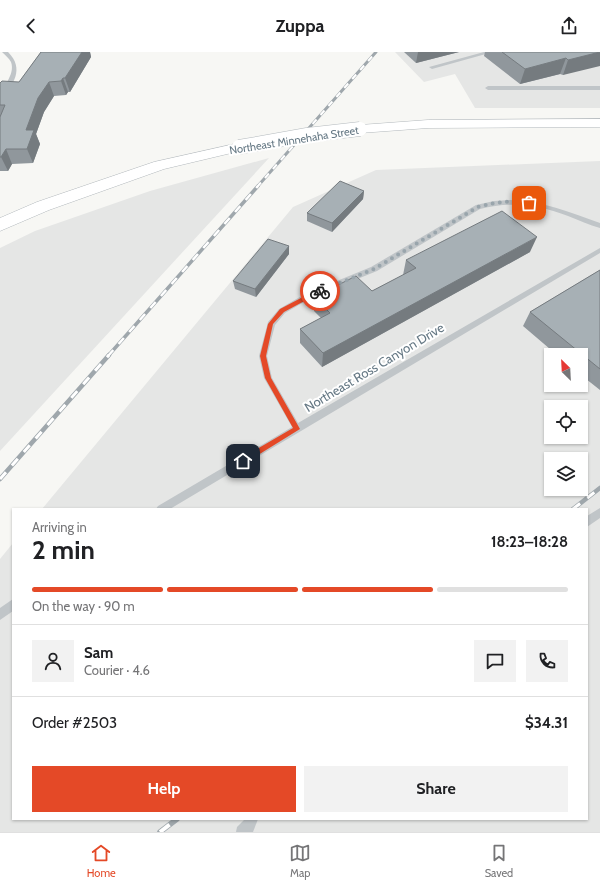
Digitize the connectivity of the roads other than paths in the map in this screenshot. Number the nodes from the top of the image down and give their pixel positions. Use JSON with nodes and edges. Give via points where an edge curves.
{"nodes":[{"id":1,"x":5,"y":52,"type":"edge"},
{"id":2,"x":490,"y":52,"type":"edge"},
{"id":3,"x":432,"y":67,"type":"dead end"},
{"id":4,"x":488,"y":88,"type":"dead end"},
{"id":5,"x":600,"y":88,"type":"edge"},
{"id":6,"x":0,"y":100,"type":"edge"},
{"id":7,"x":600,"y":123,"type":"edge"},
{"id":8,"x":0,"y":225,"type":"edge"},
{"id":9,"x":600,"y":226,"type":"edge"},
{"id":10,"x":600,"y":250,"type":"edge"},
{"id":11,"x":297,"y":429,"type":"junction"},
{"id":12,"x":163,"y":508,"type":"edge"},
{"id":13,"x":600,"y":512,"type":"edge"},
{"id":14,"x":588,"y":521,"type":"edge"},
{"id":15,"x":12,"y":605,"type":"edge"},
{"id":16,"x":0,"y":615,"type":"edge"},
{"id":17,"x":252,"y":820,"type":"edge"},
{"id":18,"x":242,"y":832,"type":"edge"}],
"edges":[{"from":1,"to":6,"type":"lane","via":[[13,60],[15,70]]},
{"from":2,"to":3,"type":"lane"},
{"from":4,"to":5,"type":"lane"},
{"from":7,"to":8,"type":"main road","name":"Northeast Minnehaha Street","bridge":true,"via":[[428,124],[307,135],[159,166],[43,206]]},
{"from":9,"to":11,"type":"lane","via":[[542,206],[515,201],[494,202],[478,207],[374,269],[308,296],[282,310],[271,324],[263,356],[268,378]]},
{"from":10,"to":11,"type":"lane","name":"Northeast Ross Canyon Drive"},
{"from":11,"to":12,"type":"lane","name":"Northeast Ross Canyon Drive"},
{"from":13,"to":14,"type":"lane"},
{"from":15,"to":16,"type":"lane"},
{"from":17,"to":18,"type":"lane"}]}
